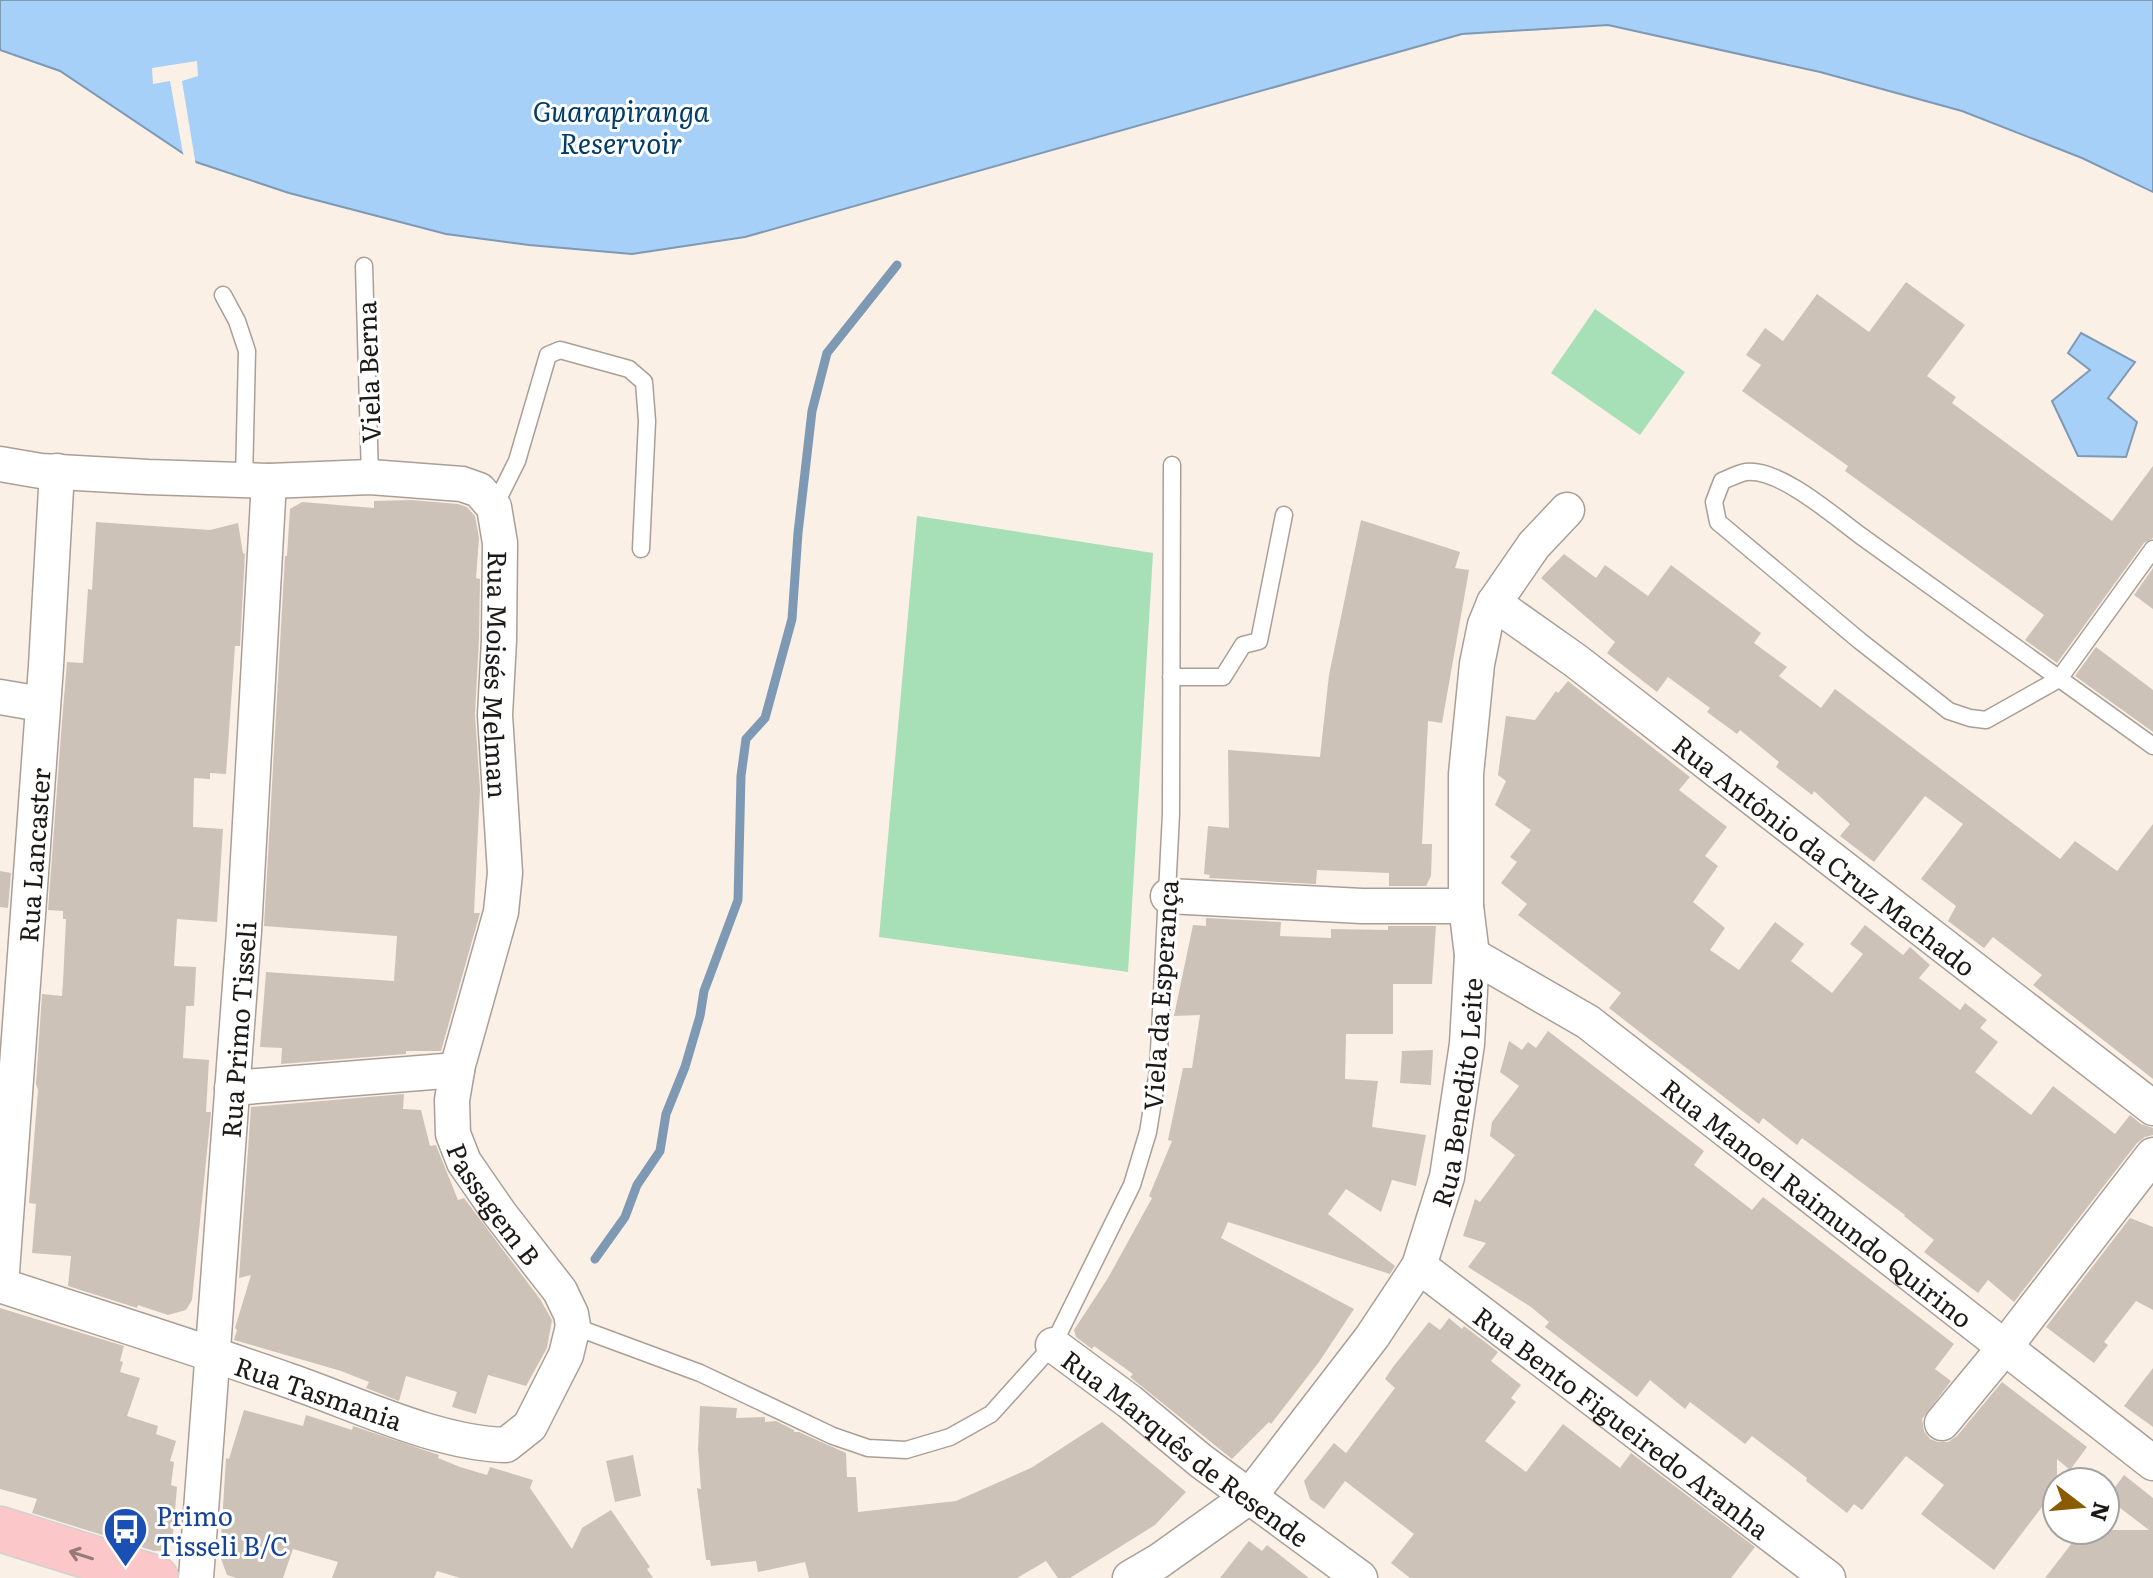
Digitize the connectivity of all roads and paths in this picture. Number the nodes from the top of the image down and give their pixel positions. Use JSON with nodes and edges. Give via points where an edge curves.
{"nodes":[{"id":1,"x":364,"y":266,"type":"dead end"},
{"id":2,"x":223,"y":295,"type":"dead end"},
{"id":3,"x":0,"y":464,"type":"edge"},
{"id":4,"x":1172,"y":465,"type":"dead end"},
{"id":5,"x":57,"y":471,"type":"junction"},
{"id":6,"x":370,"y":477,"type":"junction"},
{"id":7,"x":256,"y":481,"type":"junction"},
{"id":8,"x":494,"y":507,"type":"junction"},
{"id":9,"x":1567,"y":510,"type":"dead end"},
{"id":10,"x":1284,"y":515,"type":"dead end"},
{"id":11,"x":641,"y":549,"type":"dead end"},
{"id":12,"x":2153,"y":549,"type":"edge"},
{"id":13,"x":1494,"y":603,"type":"junction"},
{"id":14,"x":1171,"y":677,"type":"junction"},
{"id":15,"x":2059,"y":679,"type":"junction"},
{"id":16,"x":0,"y":697,"type":"edge"},
{"id":17,"x":41,"y":704,"type":"junction"},
{"id":18,"x":2153,"y":746,"type":"edge"},
{"id":19,"x":1168,"y":896,"type":"junction"},
{"id":20,"x":1466,"y":906,"type":"junction"},
{"id":21,"x":1472,"y":955,"type":"junction"},
{"id":22,"x":8,"y":1050,"type":"edge"},
{"id":23,"x":457,"y":1070,"type":"junction"},
{"id":24,"x":232,"y":1088,"type":"junction"},
{"id":25,"x":2153,"y":1108,"type":"edge"},
{"id":26,"x":2153,"y":1155,"type":"edge"},
{"id":27,"x":1419,"y":1266,"type":"junction"},
{"id":28,"x":1,"y":1286,"type":"edge"},
{"id":29,"x":573,"y":1326,"type":"junction"},
{"id":30,"x":1053,"y":1345,"type":"junction"},
{"id":31,"x":2004,"y":1348,"type":"junction"},
{"id":32,"x":212,"y":1355,"type":"junction"},
{"id":33,"x":1942,"y":1423,"type":"dead end"},
{"id":34,"x":2153,"y":1463,"type":"edge"},
{"id":35,"x":1249,"y":1497,"type":"junction"},
{"id":36,"x":0,"y":1529,"type":"edge"},
{"id":37,"x":156,"y":1578,"type":"edge"},
{"id":38,"x":196,"y":1578,"type":"edge"},
{"id":39,"x":1130,"y":1578,"type":"edge"},
{"id":40,"x":1360,"y":1578,"type":"edge"},
{"id":41,"x":1828,"y":1578,"type":"edge"}],
"edges":[{"from":1,"to":6,"type":"lane","name":"Viela Berna"},
{"from":2,"to":7,"type":"lane","via":[[247,351]]},
{"from":3,"to":5,"type":"street"},
{"from":4,"to":14,"type":"lane","name":"Viela da Esperança"},
{"from":5,"to":7,"type":"street"},
{"from":5,"to":17,"type":"street","name":"Rua Lancaster"},
{"from":6,"to":7,"type":"street"},
{"from":6,"to":8,"type":"street","via":[[462,484],[479,490]]},
{"from":7,"to":24,"type":"street","name":"Rua Primo Tisseli","via":[[245,915]]},
{"from":8,"to":11,"type":"lane","via":[[517,461],[548,355],[560,350],[629,369],[644,382],[647,421]]},
{"from":8,"to":23,"type":"street","name":"Rua Moisés Melman","via":[[500,543],[495,715],[505,873],[501,912]]},
{"from":9,"to":13,"type":"street","name":"Rua Benedito Leite","via":[[1534,545]]},
{"from":10,"to":14,"type":"lane","via":[[1259,641],[1243,645],[1223,677]]},
{"from":12,"to":15,"type":"lane"},
{"from":13,"to":20,"type":"street","name":"Rua Benedito Leite","via":[[1477,664],[1466,774]]},
{"from":13,"to":25,"type":"street","name":"Rua Antônio da Cruz Machado"},
{"from":14,"to":19,"type":"lane","name":"Viela da Esperança"},
{"from":15,"to":15,"type":"lane","via":[[1986,720],[1949,711],[1718,522],[1714,502],[1722,481],[1747,472],[1767,475],[1799,491]]},
{"from":15,"to":18,"type":"lane"},
{"from":16,"to":17,"type":"street"},
{"from":17,"to":22,"type":"street","name":"Rua Lancaster"},
{"from":19,"to":20,"type":"street"},
{"from":19,"to":30,"type":"lane","name":"Viela da Esperança","via":[[1158,1071],[1148,1132],[1132,1185]]},
{"from":20,"to":21,"type":"street","name":"Rua Benedito Leite"},
{"from":21,"to":27,"type":"street","name":"Rua Benedito Leite","via":[[1467,1044],[1447,1177]]},
{"from":21,"to":31,"type":"street","name":"Rua Manoel Raimundo Quirino","via":[[1588,1022]]},
{"from":22,"to":28,"type":"street","name":"Rua Lancaster"},
{"from":23,"to":24,"type":"street"},
{"from":23,"to":29,"type":"street","name":"Passagem B","via":[[453,1134],[464,1162],[493,1216],[560,1291]]},
{"from":24,"to":32,"type":"street","name":"Rua Primo Tisseli"},
{"from":26,"to":31,"type":"street"},
{"from":27,"to":35,"type":"street","name":"Rua Benedito Leite","via":[[1372,1337]]},
{"from":27,"to":41,"type":"street","name":"Rua Bento Figueiredo Aranha"},
{"from":28,"to":32,"type":"street","name":"Rua Tasmania"},
{"from":29,"to":30,"type":"lane","name":"Viela da Esperança","via":[[700,1373],[833,1436],[868,1448],[906,1450],[950,1437],[991,1414]]},
{"from":29,"to":32,"type":"street","name":"Rua Tasmania","via":[[566,1355],[530,1426],[506,1445],[460,1439]]},
{"from":30,"to":35,"type":"street","name":"Rua Marquês de Resende"},
{"from":31,"to":33,"type":"street"},
{"from":31,"to":34,"type":"street","name":"Rua Manoel Raimundo Quirino"},
{"from":32,"to":38,"type":"street","name":"Rua Primo Tisseli"},
{"from":35,"to":39,"type":"street","name":"Rua Benedito Leite"},
{"from":35,"to":40,"type":"street","name":"Rua Marquês de Resende"},
{"from":37,"to":36,"type":"main road","one_way":true}]}
